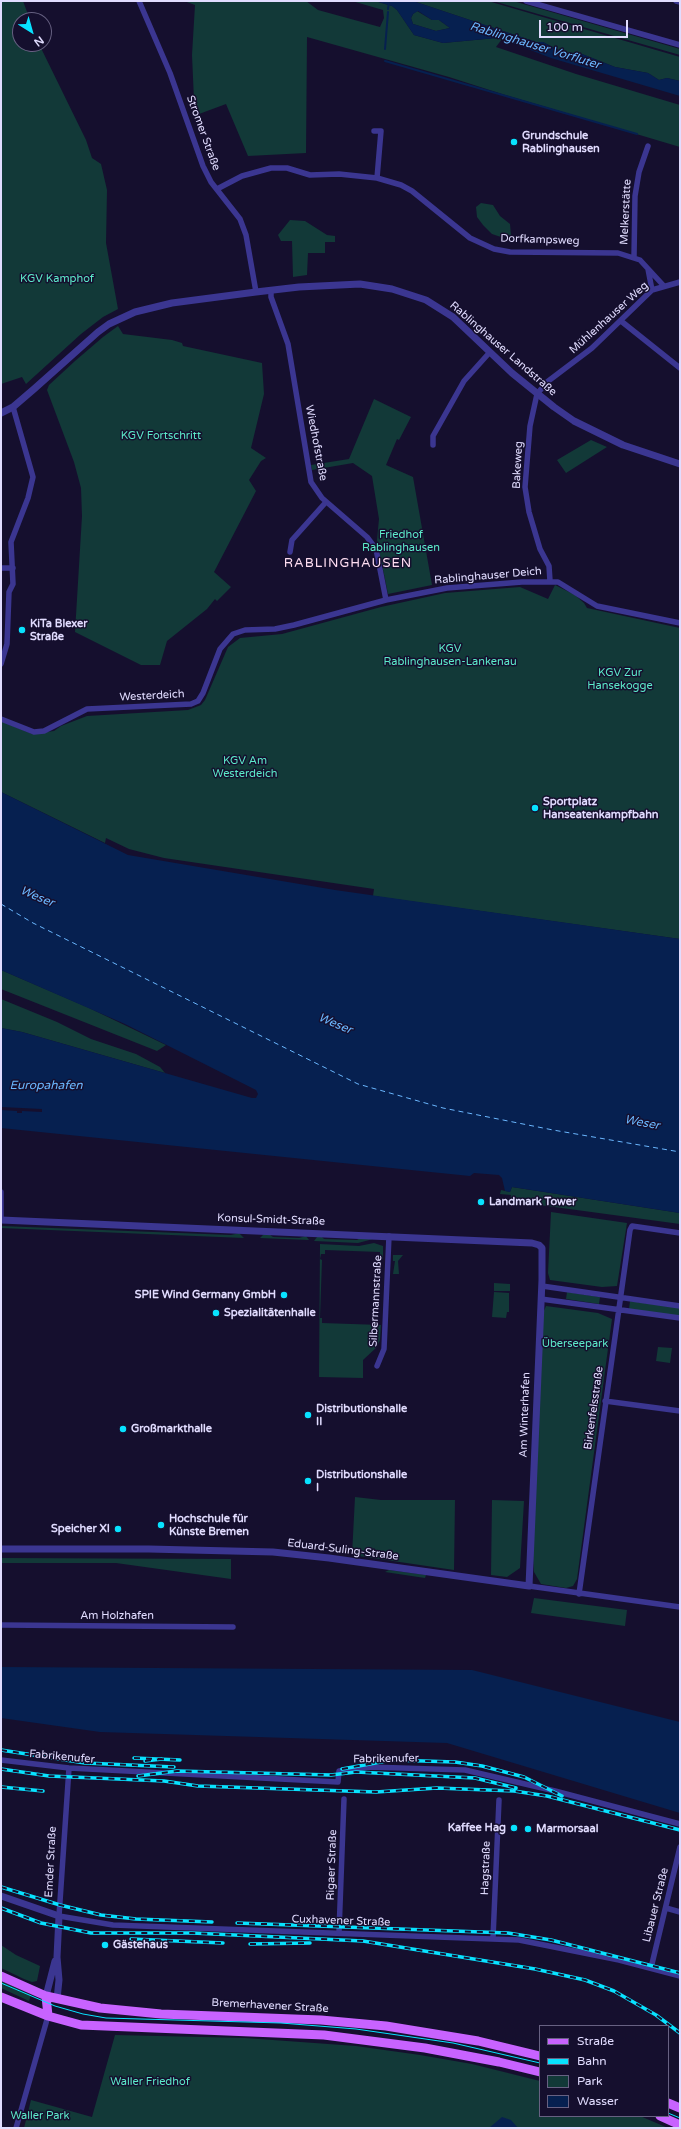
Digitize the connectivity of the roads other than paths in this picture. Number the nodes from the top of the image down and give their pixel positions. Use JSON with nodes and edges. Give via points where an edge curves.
{"nodes":[{"id":1,"x":139,"y":1,"type":"edge"},
{"id":2,"x":526,"y":1,"type":"edge"},
{"id":3,"x":676,"y":1,"type":"edge"},
{"id":4,"x":680,"y":2,"type":"edge"},
{"id":5,"x":680,"y":45,"type":"edge"},
{"id":6,"x":374,"y":131,"type":"dead end"},
{"id":7,"x":648,"y":146,"type":"dead end"},
{"id":8,"x":377,"y":178,"type":"junction"},
{"id":9,"x":217,"y":189,"type":"junction"},
{"id":10,"x":634,"y":257,"type":"junction"},
{"id":11,"x":648,"y":269,"type":"junction"},
{"id":12,"x":680,"y":282,"type":"edge"},
{"id":13,"x":663,"y":285,"type":"junction"},
{"id":14,"x":271,"y":290,"type":"junction"},
{"id":15,"x":652,"y":290,"type":"junction"},
{"id":16,"x":256,"y":292,"type":"junction"},
{"id":17,"x":621,"y":321,"type":"junction"},
{"id":18,"x":490,"y":352,"type":"junction"},
{"id":19,"x":680,"y":368,"type":"edge"},
{"id":20,"x":537,"y":394,"type":"junction"},
{"id":21,"x":13,"y":407,"type":"junction"},
{"id":22,"x":1,"y":413,"type":"edge"},
{"id":23,"x":433,"y":445,"type":"dead end"},
{"id":24,"x":680,"y":464,"type":"edge"},
{"id":25,"x":326,"y":502,"type":"junction"},
{"id":26,"x":290,"y":552,"type":"dead end"},
{"id":27,"x":1,"y":568,"type":"edge"},
{"id":28,"x":13,"y":568,"type":"junction"},
{"id":29,"x":550,"y":581,"type":"junction"},
{"id":30,"x":386,"y":600,"type":"junction"},
{"id":31,"x":680,"y":623,"type":"edge"},
{"id":32,"x":1,"y":664,"type":"edge"},
{"id":33,"x":1,"y":719,"type":"edge"},
{"id":34,"x":2,"y":1192,"type":"edge"},
{"id":35,"x":1,"y":1220,"type":"edge"},
{"id":36,"x":680,"y":1233,"type":"edge"},
{"id":37,"x":389,"y":1236,"type":"junction"},
{"id":38,"x":539,"y":1245,"type":"joint"},
{"id":39,"x":542,"y":1286,"type":"junction"},
{"id":40,"x":620,"y":1298,"type":"junction"},
{"id":41,"x":541,"y":1299,"type":"junction"},
{"id":42,"x":680,"y":1306,"type":"edge"},
{"id":43,"x":618,"y":1309,"type":"junction"},
{"id":44,"x":680,"y":1318,"type":"edge"},
{"id":45,"x":377,"y":1366,"type":"dead end"},
{"id":46,"x":605,"y":1401,"type":"junction"},
{"id":47,"x":680,"y":1411,"type":"edge"},
{"id":48,"x":1,"y":1549,"type":"edge"},
{"id":49,"x":529,"y":1586,"type":"junction"},
{"id":50,"x":579,"y":1594,"type":"junction"},
{"id":51,"x":680,"y":1607,"type":"edge"},
{"id":52,"x":1,"y":1625,"type":"edge"},
{"id":53,"x":233,"y":1627,"type":"dead end"},
{"id":54,"x":1,"y":1760,"type":"edge"},
{"id":55,"x":68,"y":1768,"type":"junction"},
{"id":56,"x":344,"y":1799,"type":"dead end"},
{"id":57,"x":499,"y":1800,"type":"dead end"},
{"id":58,"x":680,"y":1824,"type":"edge"},
{"id":59,"x":680,"y":1847,"type":"edge"},
{"id":60,"x":1,"y":1896,"type":"edge"},
{"id":61,"x":666,"y":1908,"type":"junction"},
{"id":62,"x":680,"y":1912,"type":"edge"},
{"id":63,"x":60,"y":1916,"type":"junction"},
{"id":64,"x":339,"y":1932,"type":"junction"},
{"id":65,"x":494,"y":1938,"type":"junction"},
{"id":66,"x":56,"y":1957,"type":"junction"},
{"id":67,"x":651,"y":1968,"type":"junction"},
{"id":68,"x":1,"y":1976,"type":"edge"},
{"id":69,"x":680,"y":1976,"type":"edge"},
{"id":70,"x":1,"y":1996,"type":"edge"},
{"id":71,"x":46,"y":1996,"type":"junction"},
{"id":72,"x":57,"y":1999,"type":"junction"},
{"id":73,"x":48,"y":2016,"type":"junction"},
{"id":74,"x":539,"y":2056,"type":"edge"},
{"id":75,"x":539,"y":2072,"type":"edge"},
{"id":76,"x":669,"y":2103,"type":"edge"},
{"id":77,"x":680,"y":2108,"type":"edge"},
{"id":78,"x":662,"y":2117,"type":"edge"},
{"id":79,"x":680,"y":2124,"type":"edge"},
{"id":80,"x":16,"y":2128,"type":"edge"}],
"edges":[{"from":1,"to":9,"type":"street","name":"Stromer Straße","via":[[170,73],[203,166]]},
{"from":2,"to":5,"type":"street"},
{"from":3,"to":4,"type":"street"},
{"from":6,"to":8,"type":"street","via":[[381,132]]},
{"from":7,"to":10,"type":"street","name":"Melkerstätte","via":[[639,172]]},
{"from":8,"to":9,"type":"street","name":"Dorfkampsweg","via":[[339,174],[310,175],[287,168],[271,168],[242,176]]},
{"from":8,"to":10,"type":"street","name":"Dorfkampsweg","via":[[412,191],[470,238],[494,249],[510,252],[600,252]]},
{"from":9,"to":16,"type":"street","name":"Stromer Straße","via":[[240,220],[246,235]]},
{"from":10,"to":11,"type":"street"},
{"from":11,"to":13,"type":"street"},
{"from":11,"to":15,"type":"street"},
{"from":12,"to":13,"type":"street","name":"Mühlenhauser Weg"},
{"from":13,"to":15,"type":"street","name":"Mühlenhauser Weg"},
{"from":14,"to":16,"type":"street","name":"Rablinghauser Landstraße"},
{"from":14,"to":18,"type":"street","name":"Rablinghauser Landstraße","via":[[345,284],[392,289],[426,300],[443,310],[464,326]]},
{"from":14,"to":25,"type":"street","name":"Wiedhofstraße","via":[[271,297],[288,344],[310,477],[315,490]]},
{"from":15,"to":17,"type":"street","name":"Mühlenhauser Weg"},
{"from":16,"to":21,"type":"street","name":"Rablinghauser Landstraße","via":[[152,306],[134,312],[109,324],[89,339]]},
{"from":17,"to":19,"type":"street"},
{"from":17,"to":20,"type":"street","name":"Mühlenhauser Weg","via":[[572,365],[547,382]]},
{"from":18,"to":20,"type":"street","name":"Rablinghauser Landstraße"},
{"from":18,"to":23,"type":"street","via":[[464,381],[433,436]]},
{"from":20,"to":24,"type":"street","name":"Rablinghauser Landstraße","via":[[574,421],[610,440]]},
{"from":20,"to":29,"type":"street","name":"Bakeweg","via":[[530,426],[525,487],[540,549],[549,566]]},
{"from":21,"to":22,"type":"street","name":"Rablinghauser Landstraße"},
{"from":21,"to":28,"type":"street","via":[[33,478],[11,542]]},
{"from":25,"to":26,"type":"street","via":[[292,540]]},
{"from":25,"to":30,"type":"street","name":"Wiedhofstraße","via":[[367,537],[376,550]]},
{"from":27,"to":28,"type":"street"},
{"from":28,"to":32,"type":"street","via":[[13,584],[8,599],[8,644]]},
{"from":29,"to":30,"type":"street","name":"Rablinghauser Deich","via":[[447,588]]},
{"from":29,"to":31,"type":"street","name":"Rablinghauser Deich","via":[[562,583],[597,606]]},
{"from":30,"to":33,"type":"street","name":"Westerdeich","via":[[294,625],[275,629],[245,630],[233,634],[220,649],[204,693],[191,704],[87,709],[44,731],[34,732]]},
{"from":34,"to":35,"type":"street"},
{"from":35,"to":37,"type":"street","name":"Konsul-Smidt-Straße"},
{"from":36,"to":40,"type":"street","name":"Birkenfelsstraße","via":[[632,1226]]},
{"from":37,"to":38,"type":"street","name":"Konsul-Smidt-Straße","via":[[502,1240]]},
{"from":37,"to":45,"type":"street","name":"Silbermannstraße","via":[[384,1349]]},
{"from":38,"to":39,"type":"street","name":"Am Winterhafen","via":[[542,1248]]},
{"from":39,"to":40,"type":"street"},
{"from":39,"to":41,"type":"street","name":"Am Winterhafen"},
{"from":40,"to":42,"type":"street"},
{"from":40,"to":43,"type":"street","name":"Birkenfelsstraße"},
{"from":41,"to":43,"type":"street"},
{"from":41,"to":49,"type":"street","name":"Am Winterhafen"},
{"from":43,"to":44,"type":"street"},
{"from":43,"to":46,"type":"street","name":"Birkenfelsstraße"},
{"from":46,"to":47,"type":"street"},
{"from":46,"to":50,"type":"street","name":"Birkenfelsstraße"},
{"from":48,"to":49,"type":"street","name":"Eduard-Suling-Straße","via":[[273,1552]]},
{"from":49,"to":50,"type":"street","name":"Eduard-Suling-Straße"},
{"from":50,"to":51,"type":"street","name":"Eduard-Suling-Straße"},
{"from":52,"to":53,"type":"street","name":"Am Holzhafen"},
{"from":54,"to":55,"type":"street","name":"Fabrikenufer"},
{"from":55,"to":58,"type":"street","name":"Fabrikenufer","via":[[338,1782],[339,1771],[369,1767],[465,1770]]},
{"from":55,"to":63,"type":"street","name":"Emder Straße"},
{"from":56,"to":64,"type":"street","name":"Rigaer Straße"},
{"from":57,"to":65,"type":"street","name":"Hagstraße"},
{"from":59,"to":61,"type":"street","name":"Libauer Straße"},
{"from":60,"to":63,"type":"street","name":"Cuxhavener Straße"},
{"from":61,"to":62,"type":"street"},
{"from":61,"to":67,"type":"street","name":"Libauer Straße"},
{"from":63,"to":64,"type":"street","name":"Cuxhavener Straße","via":[[113,1925]]},
{"from":63,"to":66,"type":"street","name":"Emder Straße"},
{"from":64,"to":65,"type":"street","name":"Cuxhavener Straße"},
{"from":65,"to":67,"type":"street","name":"Cuxhavener Straße","via":[[546,1944]]},
{"from":66,"to":71,"type":"street","name":"Emder Straße"},
{"from":66,"to":72,"type":"street","name":"Emder Straße","via":[[59,1980]]},
{"from":67,"to":69,"type":"street","name":"Cuxhavener Straße"},
{"from":68,"to":71,"type":"main road","name":"Bremerhavener Straße"},
{"from":70,"to":73,"type":"main road"},
{"from":71,"to":72,"type":"main road","name":"Bremerhavener Straße"},
{"from":71,"to":73,"type":"main road","name":"Emder Straße"},
{"from":72,"to":73,"type":"main road","name":"Emder Straße"},
{"from":72,"to":74,"type":"main road","name":"Bremerhavener Straße","via":[[131,2012],[321,2020],[386,2026],[478,2041]]},
{"from":73,"to":75,"type":"main road","via":[[81,2025],[110,2027],[324,2035],[458,2054]]},
{"from":73,"to":80,"type":"street","name":"Emder Straße"},
{"from":76,"to":77,"type":"main road"},
{"from":78,"to":79,"type":"main road"}]}
